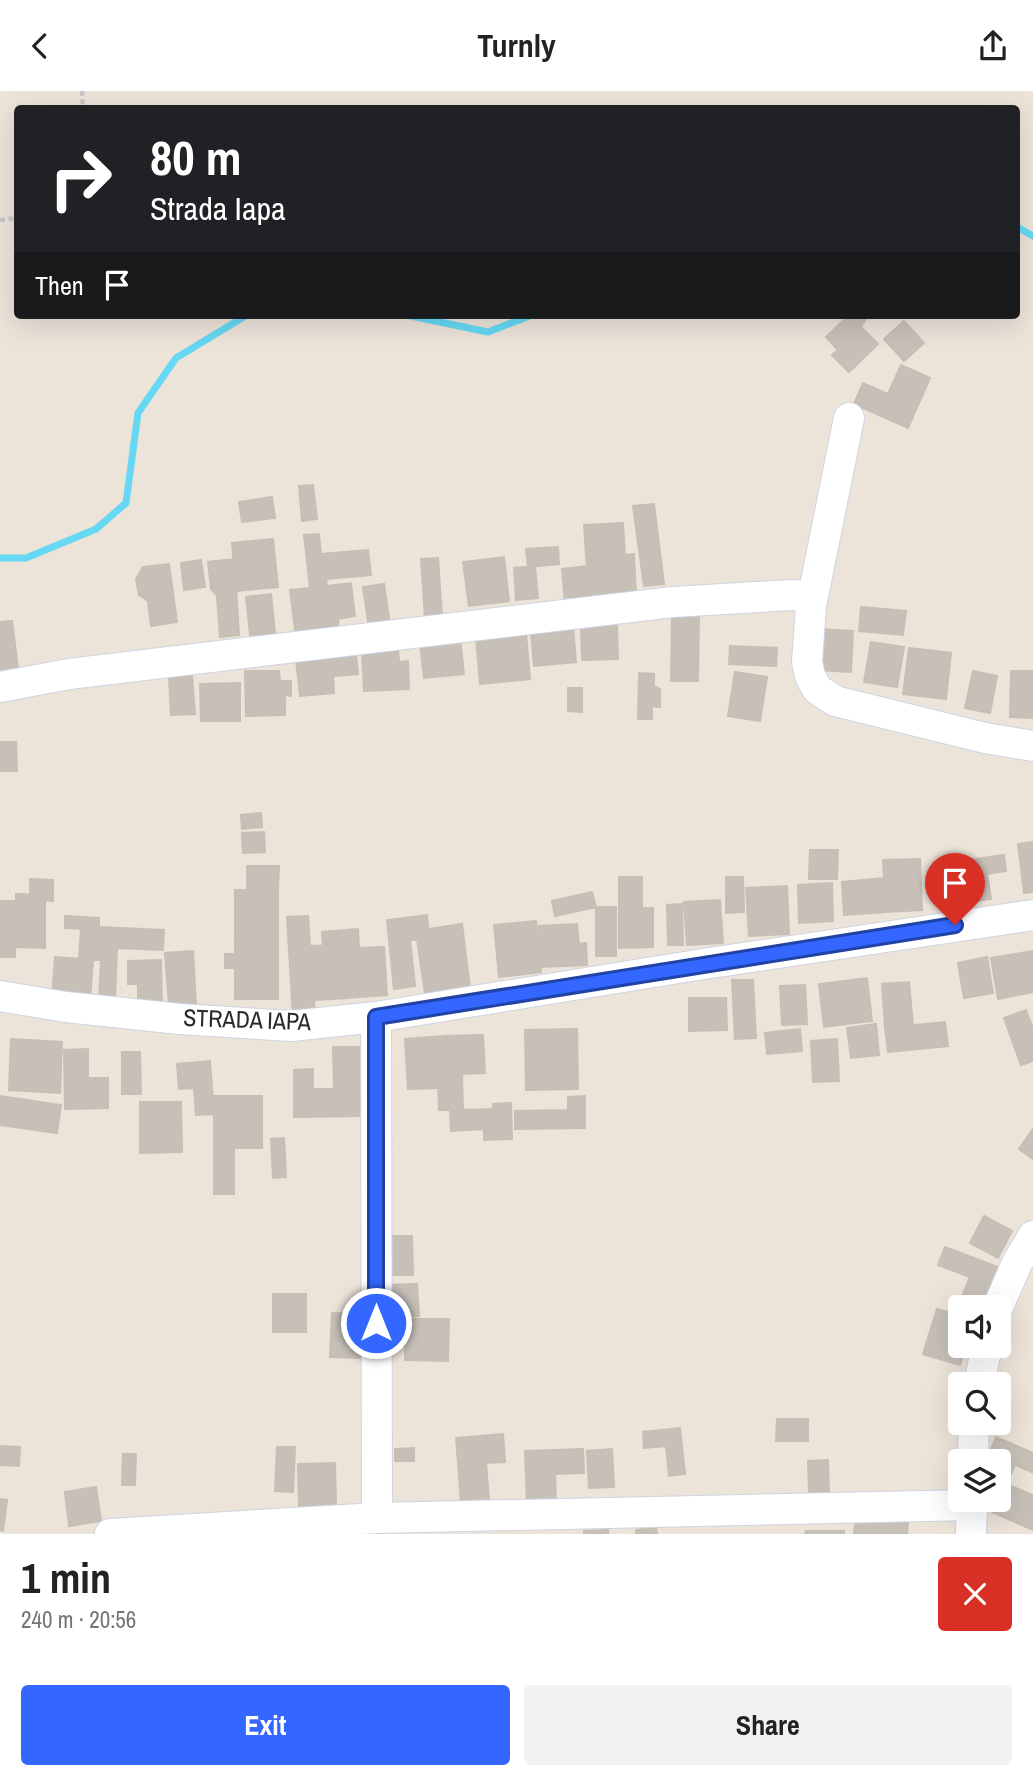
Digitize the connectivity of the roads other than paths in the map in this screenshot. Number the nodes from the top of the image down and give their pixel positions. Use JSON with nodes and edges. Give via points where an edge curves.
{"nodes":[{"id":1,"x":849,"y":418,"type":"dead end"},
{"id":2,"x":811,"y":606,"type":"junction"},
{"id":3,"x":0,"y":687,"type":"edge"},
{"id":4,"x":1033,"y":746,"type":"edge"},
{"id":5,"x":1033,"y":915,"type":"edge"},
{"id":6,"x":0,"y":996,"type":"edge"},
{"id":7,"x":376,"y":1017,"type":"junction"},
{"id":8,"x":1033,"y":1237,"type":"edge"},
{"id":9,"x":1003,"y":1295,"type":"edge"},
{"id":10,"x":972,"y":1513,"type":"edge"},
{"id":11,"x":377,"y":1518,"type":"junction"},
{"id":12,"x":110,"y":1534,"type":"edge"}],
"edges":[{"from":1,"to":2,"type":"street"},
{"from":2,"to":3,"type":"street","via":[[804,596],[792,595],[673,602],[69,674]]},
{"from":2,"to":4,"type":"street","via":[[810,676],[817,689],[835,701]]},
{"from":5,"to":7,"type":"street","name":"STRADA IAPA"},
{"from":6,"to":7,"type":"street","name":"STRADA IAPA","via":[[180,1020],[291,1026]]},
{"from":7,"to":11,"type":"street"},
{"from":8,"to":9,"type":"street"},
{"from":10,"to":11,"type":"street"},
{"from":11,"to":12,"type":"street"}]}
